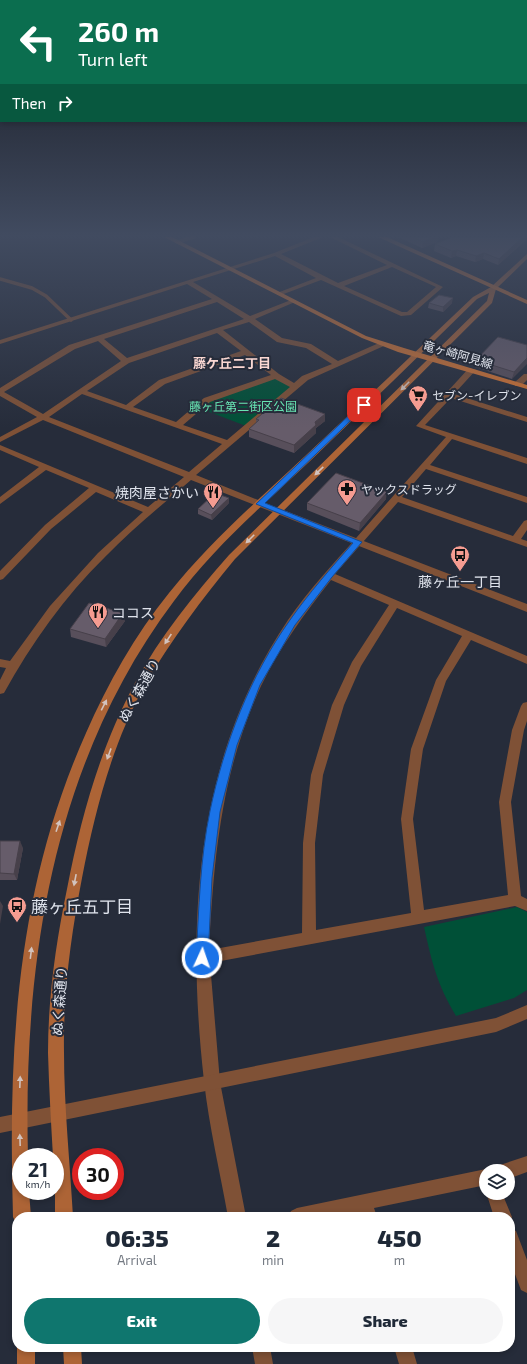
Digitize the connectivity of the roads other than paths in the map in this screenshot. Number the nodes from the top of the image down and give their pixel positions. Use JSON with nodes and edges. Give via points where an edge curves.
{"nodes":[{"id":1,"x":51,"y":301,"type":"edge"},
{"id":2,"x":131,"y":301,"type":"edge"},
{"id":3,"x":215,"y":301,"type":"edge"},
{"id":4,"x":218,"y":301,"type":"edge"},
{"id":5,"x":293,"y":301,"type":"joint"},
{"id":6,"x":370,"y":301,"type":"edge"},
{"id":7,"x":425,"y":301,"type":"edge"},
{"id":8,"x":472,"y":301,"type":"edge"},
{"id":9,"x":490,"y":301,"type":"edge"},
{"id":10,"x":250,"y":319,"type":"junction"},
{"id":11,"x":71,"y":320,"type":"junction"},
{"id":12,"x":218,"y":330,"type":"junction"},
{"id":13,"x":99,"y":338,"type":"junction"},
{"id":14,"x":0,"y":342,"type":"edge"},
{"id":15,"x":382,"y":344,"type":"junction"},
{"id":16,"x":246,"y":352,"type":"junction"},
{"id":17,"x":416,"y":354,"type":"junction"},
{"id":18,"x":433,"y":358,"type":"junction"},
{"id":19,"x":126,"y":361,"type":"junction"},
{"id":20,"x":338,"y":364,"type":"junction"},
{"id":21,"x":472,"y":370,"type":"junction"},
{"id":22,"x":276,"y":376,"type":"junction"},
{"id":23,"x":527,"y":376,"type":"edge"},
{"id":24,"x":518,"y":384,"type":"junction"},
{"id":25,"x":294,"y":386,"type":"junction"},
{"id":26,"x":527,"y":387,"type":"edge"},
{"id":27,"x":81,"y":391,"type":"junction"},
{"id":28,"x":0,"y":392,"type":"edge"},
{"id":29,"x":450,"y":395,"type":"junction"},
{"id":30,"x":128,"y":408,"type":"junction"},
{"id":31,"x":43,"y":417,"type":"junction"},
{"id":32,"x":527,"y":420,"type":"edge"},
{"id":33,"x":177,"y":426,"type":"junction"},
{"id":34,"x":450,"y":437,"type":"junction"},
{"id":35,"x":0,"y":440,"type":"edge"},
{"id":36,"x":226,"y":444,"type":"junction"},
{"id":37,"x":0,"y":447,"type":"edge"},
{"id":38,"x":527,"y":461,"type":"edge"},
{"id":39,"x":425,"y":466,"type":"junction"},
{"id":40,"x":45,"y":467,"type":"junction"},
{"id":41,"x":190,"y":476,"type":"junction"},
{"id":42,"x":95,"y":488,"type":"junction"},
{"id":43,"x":398,"y":498,"type":"junction"},
{"id":44,"x":527,"y":500,"type":"edge"},
{"id":45,"x":0,"y":501,"type":"edge"},
{"id":46,"x":260,"y":504,"type":"junction"},
{"id":47,"x":149,"y":511,"type":"junction"},
{"id":48,"x":278,"y":511,"type":"junction"},
{"id":49,"x":527,"y":523,"type":"edge"},
{"id":50,"x":515,"y":540,"type":"junction"},
{"id":51,"x":358,"y":542,"type":"junction"},
{"id":52,"x":527,"y":544,"type":"edge"},
{"id":53,"x":329,"y":575,"type":"junction"},
{"id":54,"x":0,"y":577,"type":"edge"},
{"id":55,"x":394,"y":604,"type":"junction"},
{"id":56,"x":527,"y":608,"type":"edge"},
{"id":57,"x":468,"y":636,"type":"junction"},
{"id":58,"x":527,"y":660,"type":"edge"},
{"id":59,"x":0,"y":663,"type":"edge"},
{"id":60,"x":13,"y":666,"type":"junction"},
{"id":61,"x":0,"y":690,"type":"edge"},
{"id":62,"x":527,"y":706,"type":"edge"},
{"id":63,"x":521,"y":903,"type":"edge"},
{"id":64,"x":418,"y":917,"type":"junction"},
{"id":65,"x":309,"y":939,"type":"junction"},
{"id":66,"x":202,"y":958,"type":"junction"},
{"id":67,"x":527,"y":1012,"type":"edge"},
{"id":68,"x":212,"y":1082,"type":"junction"},
{"id":69,"x":58,"y":1114,"type":"junction"},
{"id":70,"x":19,"y":1121,"type":"junction"},
{"id":71,"x":0,"y":1125,"type":"edge"},
{"id":72,"x":20,"y":1148,"type":"edge"},
{"id":73,"x":527,"y":1164,"type":"edge"},
{"id":74,"x":515,"y":1168,"type":"edge"},
{"id":75,"x":479,"y":1180,"type":"edge"},
{"id":76,"x":21,"y":1200,"type":"edge"},
{"id":77,"x":497,"y":1200,"type":"edge"},
{"id":78,"x":366,"y":1209,"type":"edge"},
{"id":79,"x":22,"y":1212,"type":"edge"},
{"id":80,"x":64,"y":1212,"type":"edge"},
{"id":81,"x":236,"y":1212,"type":"edge"},
{"id":82,"x":340,"y":1212,"type":"edge"},
{"id":83,"x":501,"y":1212,"type":"edge"},
{"id":84,"x":515,"y":1251,"type":"edge"},
{"id":85,"x":527,"y":1284,"type":"edge"},
{"id":86,"x":26,"y":1352,"type":"edge"},
{"id":87,"x":72,"y":1352,"type":"edge"},
{"id":88,"x":262,"y":1352,"type":"edge"},
{"id":89,"x":405,"y":1352,"type":"edge"},
{"id":90,"x":26,"y":1364,"type":"edge"},
{"id":91,"x":73,"y":1364,"type":"edge"},
{"id":92,"x":264,"y":1364,"type":"edge"},
{"id":93,"x":408,"y":1364,"type":"edge"}],
"edges":[{"from":1,"to":11,"type":"lane"},
{"from":2,"to":11,"type":"street"},
{"from":3,"to":13,"type":"street"},
{"from":4,"to":10,"type":"street"},
{"from":5,"to":10,"type":"street"},
{"from":5,"to":15,"type":"main road","name":"竜ヶ崎阿見線"},
{"from":6,"to":7,"type":"street","via":[[401,314],[410,314]]},
{"from":8,"to":17,"type":"main road","name":"ぬく森通り"},
{"from":9,"to":18,"type":"main road","name":"ぬく森通り"},
{"from":10,"to":12,"type":"street"},
{"from":10,"to":20,"type":"street","via":[[280,340],[308,346]]},
{"from":11,"to":14,"type":"street"},
{"from":12,"to":16,"type":"street"},
{"from":12,"to":19,"type":"street"},
{"from":13,"to":19,"type":"street"},
{"from":13,"to":28,"type":"street","via":[[72,347]]},
{"from":15,"to":17,"type":"main road","name":"竜ヶ崎阿見線"},
{"from":15,"to":20,"type":"street"},
{"from":16,"to":22,"type":"street"},
{"from":16,"to":30,"type":"street","via":[[162,382]]},
{"from":17,"to":18,"type":"main road","name":"竜ヶ崎阿見線"},
{"from":17,"to":46,"type":"main road","name":"ぬく森通り"},
{"from":18,"to":21,"type":"main road","name":"竜ヶ崎阿見線"},
{"from":18,"to":48,"type":"main road","name":"ぬく森通り","one_way":true},
{"from":19,"to":27,"type":"street"},
{"from":20,"to":25,"type":"street","via":[[305,378]]},
{"from":21,"to":24,"type":"main road","name":"竜ヶ崎阿見線"},
{"from":21,"to":29,"type":"street"},
{"from":22,"to":25,"type":"street"},
{"from":22,"to":33,"type":"street","via":[[207,400]]},
{"from":23,"to":24,"type":"street"},
{"from":24,"to":26,"type":"main road","name":"竜ヶ崎阿見線"},
{"from":25,"to":36,"type":"street"},
{"from":27,"to":30,"type":"street"},
{"from":27,"to":31,"type":"street"},
{"from":28,"to":31,"type":"street"},
{"from":29,"to":32,"type":"street"},
{"from":29,"to":34,"type":"street","via":[[420,426]]},
{"from":30,"to":33,"type":"street"},
{"from":31,"to":35,"type":"street"},
{"from":31,"to":41,"type":"street"},
{"from":33,"to":36,"type":"street"},
{"from":34,"to":38,"type":"street"},
{"from":34,"to":39,"type":"street"},
{"from":36,"to":41,"type":"street"},
{"from":37,"to":40,"type":"street"},
{"from":39,"to":43,"type":"street"},
{"from":39,"to":44,"type":"street"},
{"from":40,"to":42,"type":"street"},
{"from":40,"to":45,"type":"street"},
{"from":41,"to":46,"type":"street"},
{"from":41,"to":47,"type":"street"},
{"from":42,"to":47,"type":"street"},
{"from":42,"to":54,"type":"street","via":[[48,527]]},
{"from":43,"to":50,"type":"street"},
{"from":43,"to":51,"type":"street"},
{"from":46,"to":48,"type":"street"},
{"from":70,"to":46,"type":"main road","name":"ぬく森通り","one_way":true,"via":[[22,1042],[34,924],[56,833],[93,726],[144,633],[172,596]]},
{"from":47,"to":60,"type":"street","via":[[101,555],[54,608]]},
{"from":48,"to":51,"type":"street"},
{"from":48,"to":69,"type":"main road","name":"ぬく森通り","one_way":true,"via":[[232,557],[194,602],[140,684],[110,749],[84,834],[67,922],[59,983],[56,1052]]},
{"from":49,"to":50,"type":"street"},
{"from":50,"to":52,"type":"street"},
{"from":51,"to":53,"type":"street"},
{"from":51,"to":56,"type":"street"},
{"from":53,"to":55,"type":"street"},
{"from":53,"to":66,"type":"street","via":[[292,623],[256,685],[232,745],[215,812],[206,878]]},
{"from":55,"to":57,"type":"street"},
{"from":55,"to":65,"type":"street","via":[[356,665],[338,705],[317,775],[309,843]]},
{"from":57,"to":58,"type":"street"},
{"from":57,"to":64,"type":"street","via":[[441,680],[417,749],[407,819]]},
{"from":59,"to":60,"type":"street"},
{"from":60,"to":61,"type":"street"},
{"from":62,"to":63,"type":"street","via":[[518,730],[505,802]]},
{"from":63,"to":64,"type":"street"},
{"from":64,"to":65,"type":"street"},
{"from":65,"to":66,"type":"street"},
{"from":66,"to":68,"type":"street"},
{"from":67,"to":68,"type":"street","via":[[496,1025]]},
{"from":68,"to":69,"type":"street"},
{"from":68,"to":81,"type":"street"},
{"from":69,"to":70,"type":"street"},
{"from":69,"to":80,"type":"main road","name":"ぬく森通り"},
{"from":70,"to":71,"type":"street"},
{"from":72,"to":70,"type":"main road","name":"ぬく森通り","one_way":true},
{"from":73,"to":74,"type":"street"},
{"from":75,"to":78,"type":"street"},
{"from":76,"to":79,"type":"main road"},
{"from":77,"to":83,"type":"street"},
{"from":78,"to":82,"type":"street"},
{"from":84,"to":85,"type":"street"},
{"from":86,"to":90,"type":"main road"},
{"from":87,"to":91,"type":"main road"},
{"from":88,"to":92,"type":"street"},
{"from":89,"to":93,"type":"street"}]}
